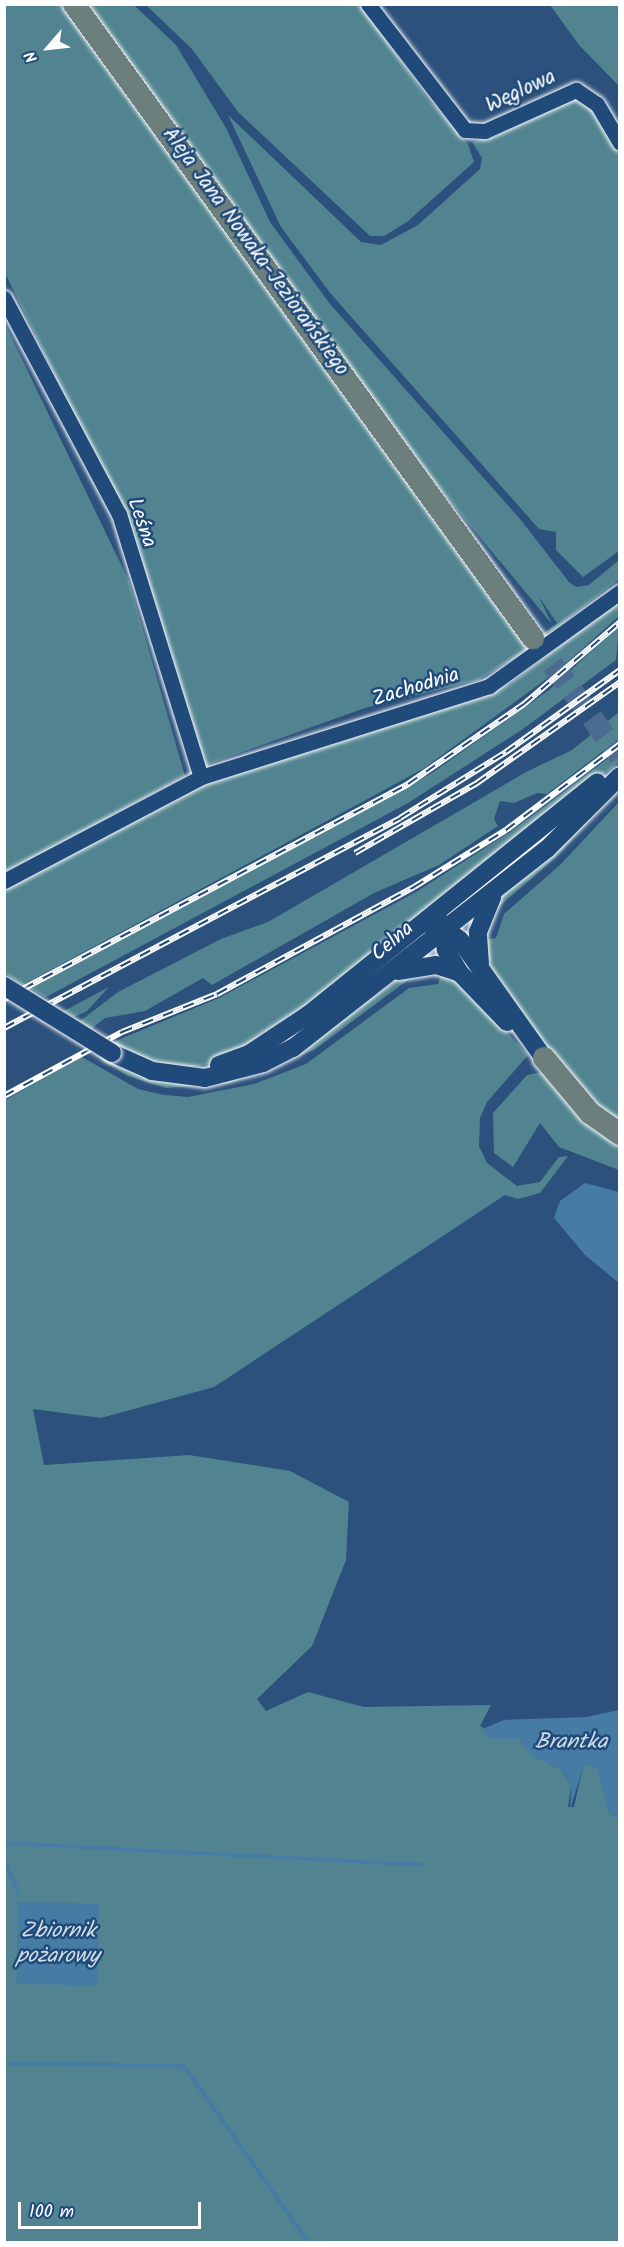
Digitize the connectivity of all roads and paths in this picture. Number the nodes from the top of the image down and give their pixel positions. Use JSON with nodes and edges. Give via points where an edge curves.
{"nodes":[{"id":1,"x":74,"y":4,"type":"edge"},
{"id":2,"x":368,"y":4,"type":"edge"},
{"id":3,"x":620,"y":143,"type":"edge"},
{"id":4,"x":4,"y":298,"type":"edge"},
{"id":5,"x":620,"y":592,"type":"edge"},
{"id":6,"x":538,"y":634,"type":"tunnel mouth"},
{"id":7,"x":620,"y":766,"type":"edge"},
{"id":8,"x":620,"y":776,"type":"edge"},
{"id":9,"x":201,"y":777,"type":"junction"},
{"id":10,"x":5,"y":881,"type":"edge"},
{"id":11,"x":494,"y":893,"type":"junction"},
{"id":12,"x":456,"y":898,"type":"junction"},
{"id":13,"x":441,"y":931,"type":"junction"},
{"id":14,"x":402,"y":942,"type":"junction"},
{"id":15,"x":480,"y":964,"type":"junction"},
{"id":16,"x":394,"y":973,"type":"junction"},
{"id":17,"x":460,"y":973,"type":"junction"},
{"id":18,"x":4,"y":986,"type":"edge"},
{"id":19,"x":540,"y":1054,"type":"junction"},
{"id":20,"x":164,"y":1073,"type":"junction"},
{"id":21,"x":620,"y":1134,"type":"edge"}],
"edges":[{"from":1,"to":6,"type":"main road","name":"Aleja Jana Nowaka-Jeziorańskiego"},
{"from":2,"to":3,"type":"street","name":"Węglowa","via":[[465,130],[486,131],[576,90],[597,104]]},
{"from":4,"to":9,"type":"street","name":"Leśna","via":[[118,514]]},
{"from":5,"to":9,"type":"street","name":"Zachodnia","via":[[489,686]]},
{"from":7,"to":12,"type":"street","name":"Celna"},
{"from":8,"to":11,"type":"street","name":"Celna","via":[[547,849]]},
{"from":9,"to":10,"type":"street","name":"Zachodnia"},
{"from":11,"to":13,"type":"street","name":"Celna"},
{"from":11,"to":15,"type":"street","via":[[478,932]]},
{"from":12,"to":13,"type":"street"},
{"from":12,"to":14,"type":"street","name":"Celna"},
{"from":13,"to":14,"type":"street","via":[[420,933]]},
{"from":13,"to":15,"type":"street","via":[[460,940]]},
{"from":13,"to":16,"type":"street","name":"Celna"},
{"from":13,"to":17,"type":"street"},
{"from":14,"to":20,"type":"street","name":"Celna","via":[[308,1015],[249,1054],[197,1071]]},
{"from":15,"to":19,"type":"street"},
{"from":16,"to":17,"type":"street","via":[[419,965]]},
{"from":16,"to":20,"type":"street","name":"Celna","via":[[322,1028],[263,1063],[205,1078]]},
{"from":17,"to":19,"type":"street"},
{"from":18,"to":20,"type":"street","name":"Celna","bridge":true,"via":[[112,1053]]},
{"from":19,"to":21,"type":"main road","via":[[590,1113]]}]}
